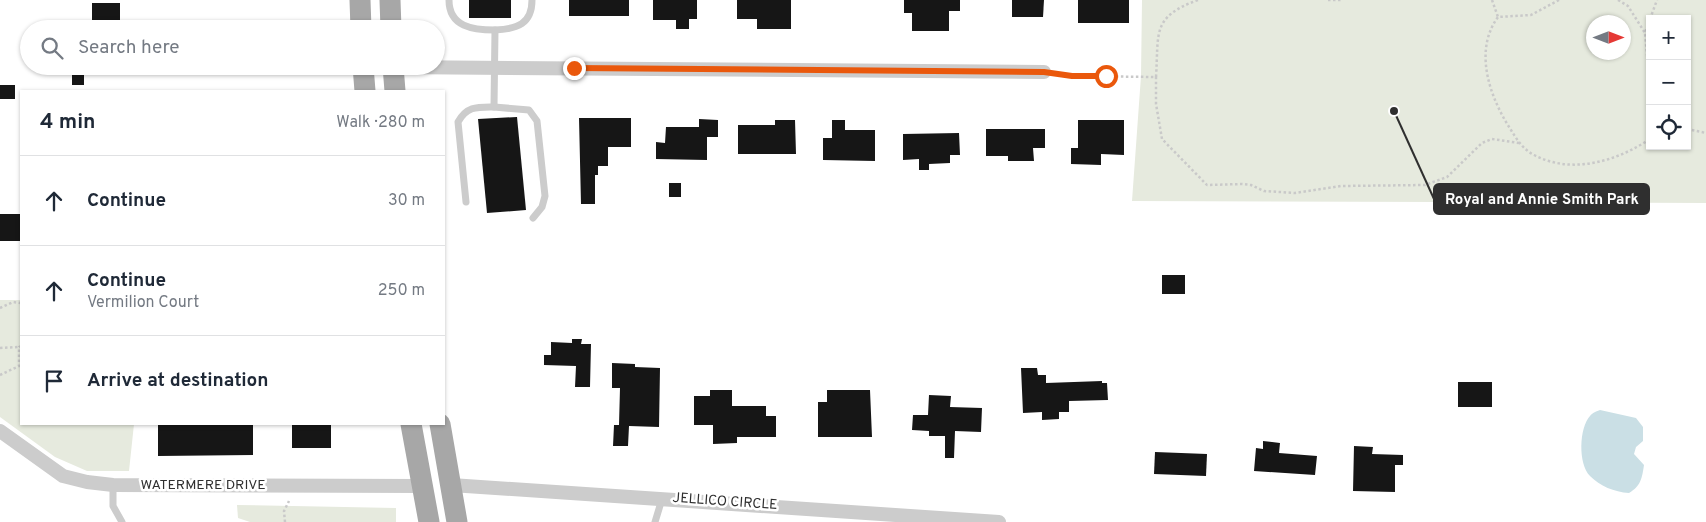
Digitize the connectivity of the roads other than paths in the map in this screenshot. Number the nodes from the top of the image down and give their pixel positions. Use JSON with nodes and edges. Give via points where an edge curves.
{"nodes":[{"id":1,"x":360,"y":0,"type":"edge"},
{"id":2,"x":390,"y":0,"type":"edge"},
{"id":3,"x":449,"y":0,"type":"edge"},
{"id":4,"x":532,"y":0,"type":"edge"},
{"id":5,"x":361,"y":20,"type":"edge"},
{"id":6,"x":391,"y":20,"type":"edge"},
{"id":7,"x":495,"y":30,"type":"junction"},
{"id":8,"x":445,"y":68,"type":"edge"},
{"id":9,"x":494,"y":68,"type":"junction"},
{"id":10,"x":1044,"y":72,"type":"road end"},
{"id":11,"x":364,"y":75,"type":"edge"},
{"id":12,"x":394,"y":75,"type":"edge"},
{"id":13,"x":365,"y":90,"type":"edge"},
{"id":14,"x":395,"y":90,"type":"edge"},
{"id":15,"x":494,"y":107,"type":"junction"},
{"id":16,"x":466,"y":202,"type":"dead end"},
{"id":17,"x":533,"y":218,"type":"dead end"},
{"id":18,"x":411,"y":425,"type":"edge"},
{"id":19,"x":440,"y":425,"type":"edge"},
{"id":20,"x":0,"y":430,"type":"edge"},
{"id":21,"x":451,"y":484,"type":"junction"},
{"id":22,"x":113,"y":485,"type":"junction"},
{"id":23,"x":422,"y":486,"type":"junction"},
{"id":24,"x":663,"y":498,"type":"junction"},
{"id":25,"x":122,"y":522,"type":"edge"},
{"id":26,"x":429,"y":522,"type":"edge"},
{"id":27,"x":457,"y":522,"type":"edge"},
{"id":28,"x":655,"y":522,"type":"edge"},
{"id":29,"x":999,"y":522,"type":"edge"}],
"edges":[{"from":1,"to":5,"type":"main road"},
{"from":2,"to":6,"type":"main road"},
{"from":3,"to":7,"type":"lane","via":[[455,21],[482,30]]},
{"from":4,"to":7,"type":"lane","via":[[529,19],[522,26]]},
{"from":7,"to":9,"type":"lane"},
{"from":8,"to":9,"type":"street"},
{"from":9,"to":10,"type":"street"},
{"from":9,"to":15,"type":"lane"},
{"from":11,"to":13,"type":"main road"},
{"from":12,"to":14,"type":"main road"},
{"from":15,"to":16,"type":"lane","via":[[473,107],[463,113],[458,122]]},
{"from":15,"to":17,"type":"lane","via":[[529,110],[537,122],[545,196]]},
{"from":18,"to":23,"type":"main road"},
{"from":19,"to":21,"type":"main road"},
{"from":20,"to":22,"type":"street","name":"WATERMERE DRIVE","via":[[63,476]]},
{"from":21,"to":23,"type":"main road"},
{"from":21,"to":24,"type":"street","name":"JELLICO CIRCLE"},
{"from":21,"to":27,"type":"main road"},
{"from":22,"to":23,"type":"street","name":"WATERMERE DRIVE"},
{"from":22,"to":25,"type":"lane","via":[[113,506]]},
{"from":23,"to":26,"type":"main road"},
{"from":24,"to":28,"type":"lane"},
{"from":24,"to":29,"type":"street","name":"JELLICO CIRCLE"}]}
